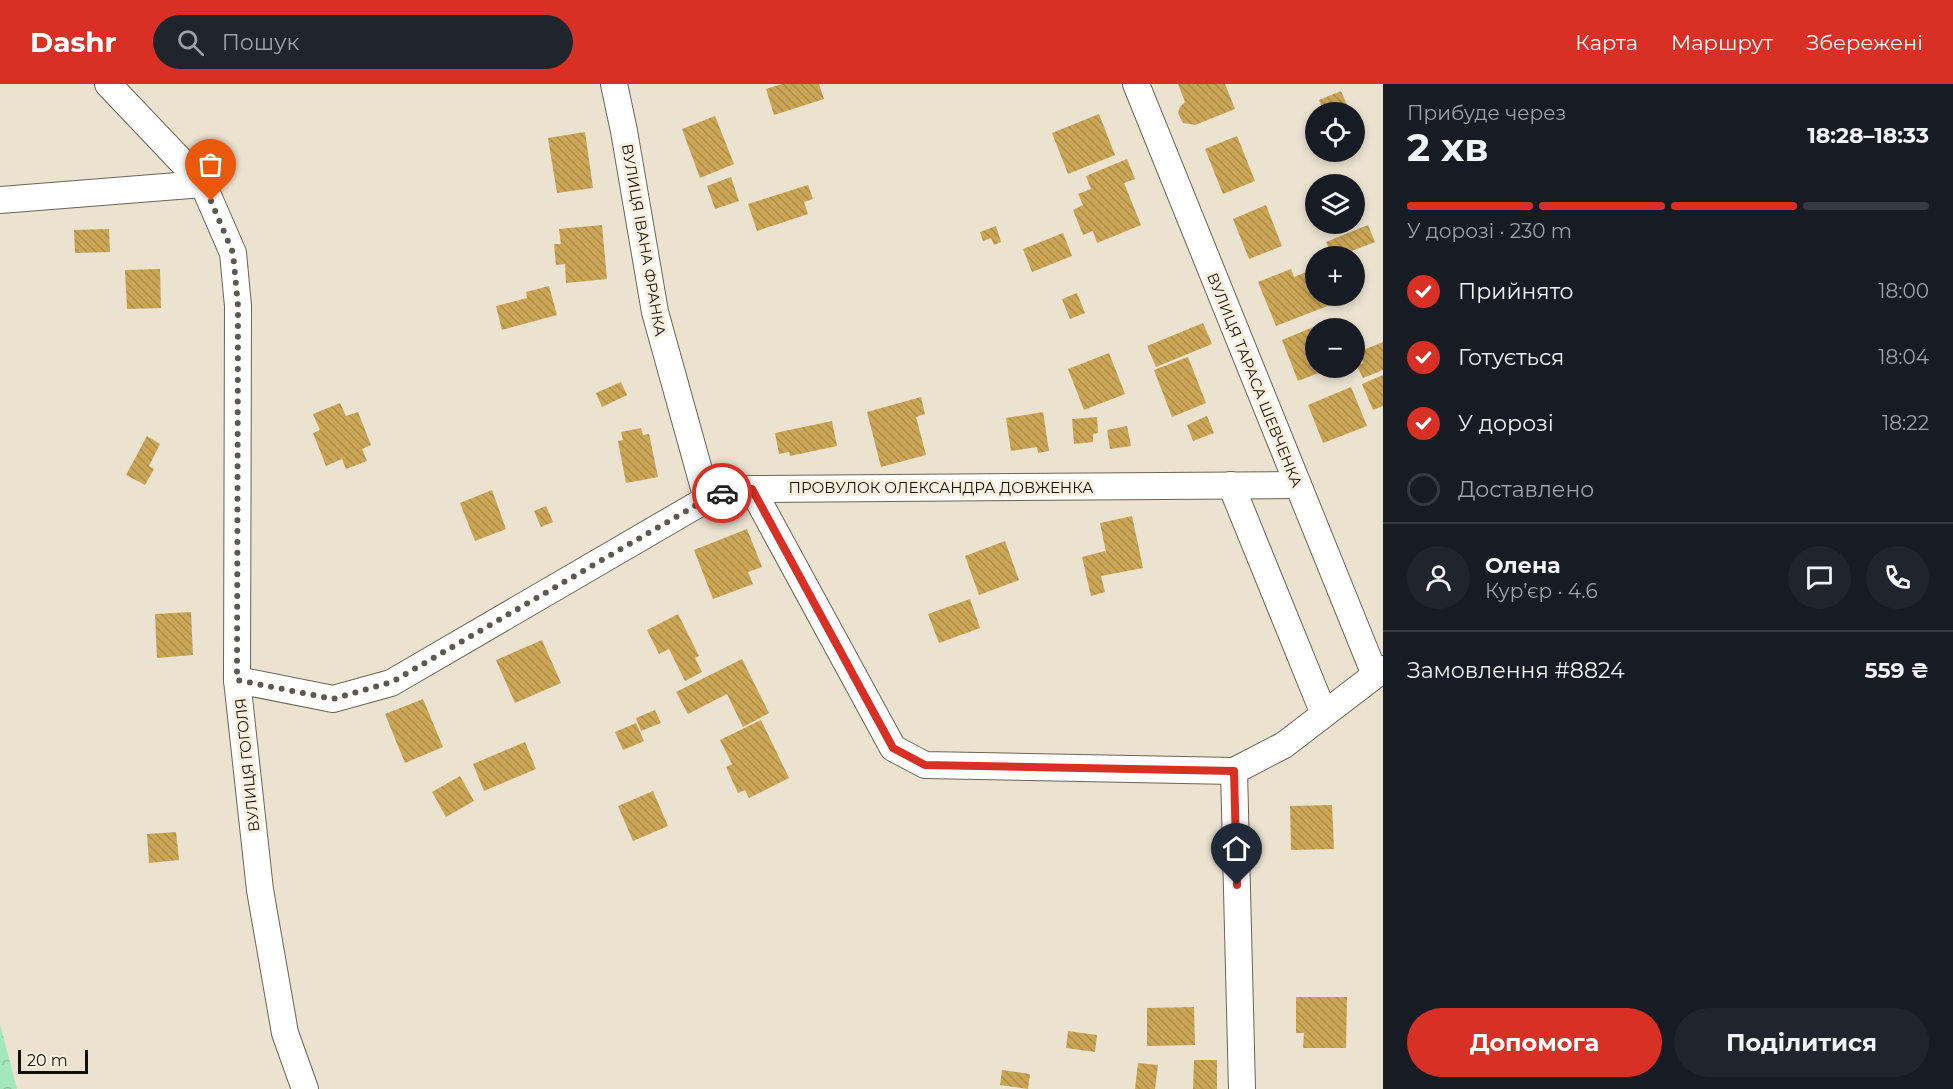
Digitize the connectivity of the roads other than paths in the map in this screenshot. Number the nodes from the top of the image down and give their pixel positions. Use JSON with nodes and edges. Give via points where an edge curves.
{"nodes":[{"id":1,"x":108,"y":84,"type":"edge"},
{"id":2,"x":614,"y":84,"type":"edge"},
{"id":3,"x":1136,"y":84,"type":"edge"},
{"id":4,"x":203,"y":184,"type":"junction"},
{"id":5,"x":0,"y":200,"type":"edge"},
{"id":6,"x":1232,"y":485,"type":"junction"},
{"id":7,"x":1298,"y":485,"type":"junction"},
{"id":8,"x":752,"y":489,"type":"junction"},
{"id":9,"x":707,"y":499,"type":"junction"},
{"id":10,"x":1379,"y":672,"type":"edge"},
{"id":11,"x":237,"y":680,"type":"junction"},
{"id":12,"x":1324,"y":714,"type":"junction"},
{"id":13,"x":1234,"y":771,"type":"junction"},
{"id":14,"x":305,"y":1089,"type":"edge"},
{"id":15,"x":1242,"y":1089,"type":"edge"}],
"edges":[{"from":1,"to":4,"type":"street","name":"ВУЛИЦЯ ГОГОЛЯ"},
{"from":2,"to":9,"type":"street","name":"ВУЛИЦЯ ІВАНА ФРАНКА","via":[[654,312]]},
{"from":3,"to":7,"type":"street","name":"ВУЛИЦЯ ТАРАСА ШЕВЧЕНКА"},
{"from":4,"to":5,"type":"street"},
{"from":4,"to":11,"type":"street","name":"ВУЛИЦЯ ГОГОЛЯ","via":[[233,253],[238,306]]},
{"from":6,"to":7,"type":"street","name":"ПРОВУЛОК ОЛЕКСАНДРА ДОВЖЕНКА"},
{"from":6,"to":8,"type":"street","name":"ПРОВУЛОК ОЛЕКСАНДРА ДОВЖЕНКА"},
{"from":6,"to":12,"type":"street"},
{"from":7,"to":10,"type":"street","name":"ВУЛИЦЯ ТАРАСА ШЕВЧЕНКА"},
{"from":8,"to":9,"type":"street","name":"ПРОВУЛОК ОЛЕКСАНДРА ДОВЖЕНКА","via":[[728,490]]},
{"from":8,"to":13,"type":"street","via":[[893,748],[925,765]]},
{"from":9,"to":11,"type":"street","name":"ПРОВУЛОК ОЛЕКСАНДРА ДОВЖЕНКА","via":[[392,682],[333,699]]},
{"from":10,"to":12,"type":"street"},
{"from":11,"to":14,"type":"street","name":"ВУЛИЦЯ ГОГОЛЯ","via":[[260,890],[285,1033]]},
{"from":12,"to":13,"type":"street","via":[[1284,745]]},
{"from":13,"to":15,"type":"street"}]}
